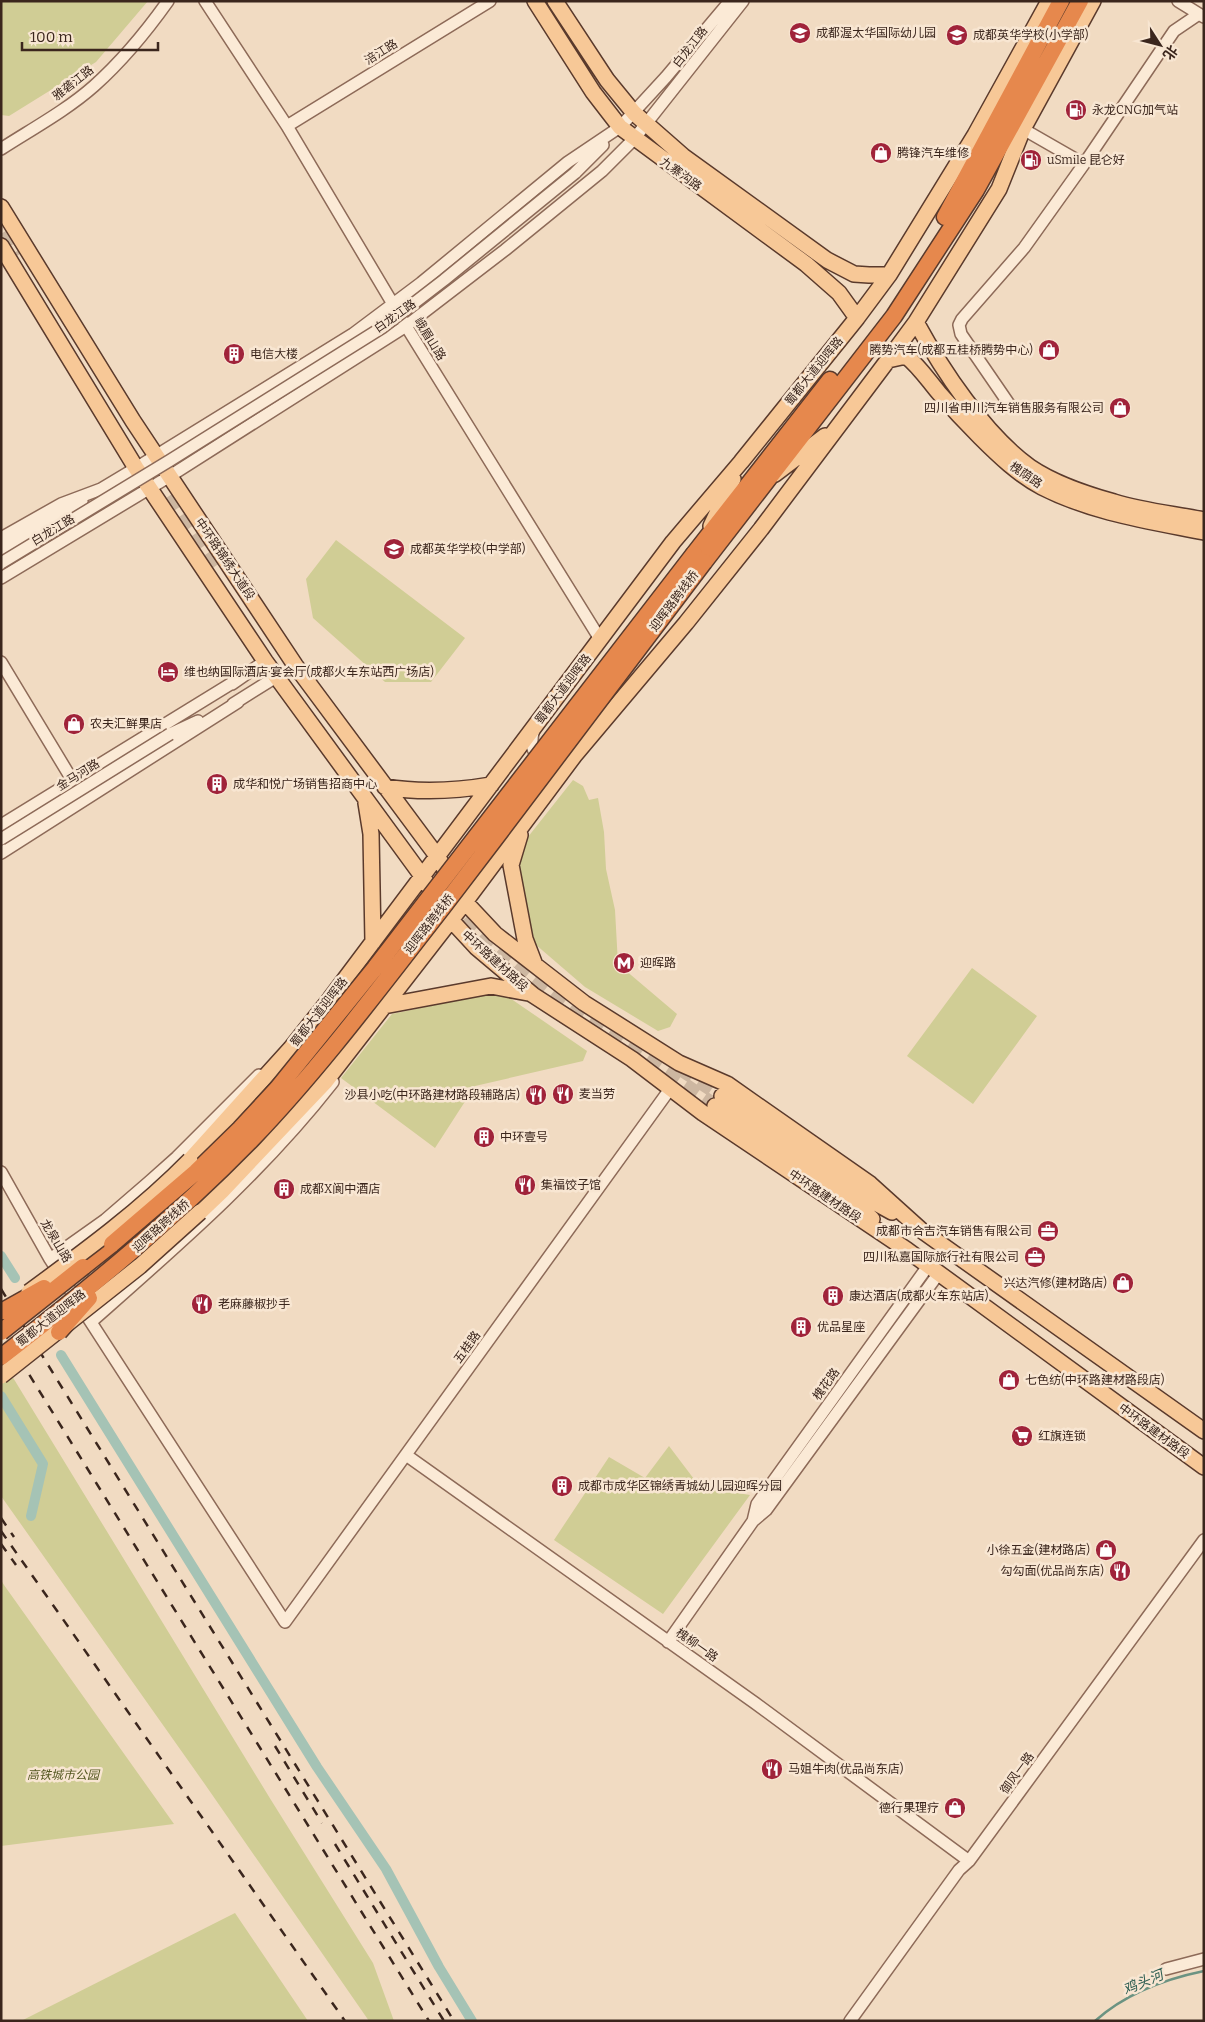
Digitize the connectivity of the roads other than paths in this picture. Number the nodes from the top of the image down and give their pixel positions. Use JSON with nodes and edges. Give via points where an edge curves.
{"nodes":[{"id":1,"x":168,"y":1,"type":"edge"},
{"id":2,"x":205,"y":1,"type":"edge"},
{"id":3,"x":490,"y":1,"type":"edge"},
{"id":4,"x":535,"y":1,"type":"edge"},
{"id":5,"x":555,"y":1,"type":"edge"},
{"id":6,"x":730,"y":1,"type":"edge"},
{"id":7,"x":744,"y":1,"type":"edge"},
{"id":8,"x":1049,"y":1,"type":"edge"},
{"id":9,"x":1061,"y":1,"type":"edge"},
{"id":10,"x":1080,"y":1,"type":"edge"},
{"id":11,"x":1094,"y":1,"type":"edge"},
{"id":12,"x":1178,"y":1,"type":"edge"},
{"id":13,"x":1202,"y":15,"type":"edge"},
{"id":14,"x":634,"y":113,"type":"junction"},
{"id":15,"x":647,"y":125,"type":"junction"},
{"id":16,"x":287,"y":126,"type":"junction"},
{"id":17,"x":620,"y":127,"type":"junction"},
{"id":18,"x":1022,"y":129,"type":"junction"},
{"id":19,"x":634,"y":139,"type":"junction"},
{"id":20,"x":1,"y":149,"type":"edge"},
{"id":21,"x":1084,"y":164,"type":"junction"},
{"id":22,"x":1,"y":206,"type":"edge"},
{"id":23,"x":1,"y":246,"type":"tunnel mouth"},
{"id":24,"x":889,"y":275,"type":"junction"},
{"id":25,"x":393,"y":304,"type":"junction"},
{"id":26,"x":857,"y":318,"type":"junction"},
{"id":27,"x":916,"y":322,"type":"junction"},
{"id":28,"x":406,"y":326,"type":"junction"},
{"id":29,"x":888,"y":360,"type":"junction"},
{"id":30,"x":1009,"y":404,"type":"dead end"},
{"id":31,"x":840,"y":424,"type":"junction"},
{"id":32,"x":156,"y":456,"type":"junction"},
{"id":33,"x":741,"y":462,"type":"junction"},
{"id":34,"x":136,"y":468,"type":"junction"},
{"id":35,"x":170,"y":476,"type":"junction"},
{"id":36,"x":770,"y":478,"type":"junction"},
{"id":37,"x":150,"y":488,"type":"junction"},
{"id":38,"x":101,"y":489,"type":"junction"},
{"id":39,"x":1204,"y":520,"type":"edge"},
{"id":40,"x":1204,"y":532,"type":"edge"},
{"id":41,"x":1,"y":538,"type":"edge"},
{"id":42,"x":1,"y":550,"type":"edge"},
{"id":43,"x":701,"y":553,"type":"junction"},
{"id":44,"x":1,"y":563,"type":"edge"},
{"id":45,"x":1,"y":578,"type":"edge"},
{"id":46,"x":600,"y":639,"type":"junction"},
{"id":47,"x":265,"y":661,"type":"junction"},
{"id":48,"x":1,"y":662,"type":"edge"},
{"id":49,"x":276,"y":677,"type":"junction"},
{"id":50,"x":237,"y":680,"type":"junction"},
{"id":51,"x":238,"y":702,"type":"junction"},
{"id":52,"x":534,"y":727,"type":"junction"},
{"id":53,"x":170,"y":734,"type":"junction"},
{"id":54,"x":574,"y":756,"type":"junction"},
{"id":55,"x":73,"y":781,"type":"junction"},
{"id":56,"x":491,"y":786,"type":"junction"},
{"id":57,"x":385,"y":787,"type":"junction"},
{"id":58,"x":365,"y":799,"type":"junction"},
{"id":59,"x":84,"y":800,"type":"junction"},
{"id":60,"x":1,"y":825,"type":"edge"},
{"id":61,"x":522,"y":826,"type":"junction"},
{"id":62,"x":1,"y":839,"type":"edge"},
{"id":63,"x":1,"y":853,"type":"edge"},
{"id":64,"x":437,"y":856,"type":"junction"},
{"id":65,"x":422,"y":876,"type":"junction"},
{"id":66,"x":465,"y":902,"type":"junction"},
{"id":67,"x":450,"y":920,"type":"junction"},
{"id":68,"x":374,"y":942,"type":"junction"},
{"id":69,"x":535,"y":966,"type":"junction"},
{"id":70,"x":533,"y":994,"type":"junction"},
{"id":71,"x":330,"y":1000,"type":"junction"},
{"id":72,"x":384,"y":1006,"type":"junction"},
{"id":73,"x":367,"y":1029,"type":"junction"},
{"id":74,"x":291,"y":1048,"type":"junction"},
{"id":75,"x":670,"y":1089,"type":"junction"},
{"id":76,"x":1,"y":1172,"type":"edge"},
{"id":77,"x":170,"y":1180,"type":"junction"},
{"id":78,"x":200,"y":1212,"type":"junction"},
{"id":79,"x":921,"y":1230,"type":"junction"},
{"id":80,"x":112,"y":1244,"type":"junction"},
{"id":81,"x":907,"y":1250,"type":"junction"},
{"id":82,"x":50,"y":1259,"type":"junction"},
{"id":83,"x":124,"y":1259,"type":"junction"},
{"id":84,"x":83,"y":1267,"type":"junction"},
{"id":85,"x":933,"y":1269,"type":"junction"},
{"id":86,"x":2,"y":1311,"type":"edge"},
{"id":87,"x":91,"y":1322,"type":"junction"},
{"id":88,"x":1,"y":1332,"type":"edge"},
{"id":89,"x":59,"y":1332,"type":"junction"},
{"id":90,"x":1,"y":1357,"type":"edge"},
{"id":91,"x":1,"y":1376,"type":"edge"},
{"id":92,"x":1204,"y":1431,"type":"edge"},
{"id":93,"x":406,"y":1455,"type":"junction"},
{"id":94,"x":1204,"y":1467,"type":"edge"},
{"id":95,"x":1204,"y":1540,"type":"edge"},
{"id":96,"x":285,"y":1622,"type":"joint"},
{"id":97,"x":668,"y":1642,"type":"junction"},
{"id":98,"x":970,"y":1861,"type":"junction"},
{"id":99,"x":1204,"y":1959,"type":"edge"},
{"id":100,"x":1166,"y":1969,"type":"dead end"},
{"id":101,"x":850,"y":2021,"type":"edge"}],
"edges":[{"from":1,"to":20,"type":"street","name":"雅砻江路","via":[[146,31],[93,87]]},
{"from":2,"to":16,"type":"street","name":"峨眉山路"},
{"from":3,"to":16,"type":"street","name":"涪江路"},
{"from":4,"to":17,"type":"main road","name":"九寨沟路","via":[[593,92]]},
{"from":5,"to":14,"type":"main road","name":"九寨沟路","via":[[607,80]]},
{"from":6,"to":14,"type":"street","name":"白龙江路"},
{"from":7,"to":15,"type":"street","name":"白龙江路"},
{"from":8,"to":24,"type":"main road","name":"蜀都大道迎晖路","via":[[975,135]]},
{"from":9,"to":43,"type":"highway","name":"蜀都大道迎晖路","via":[[957,198],[918,261]]},
{"from":10,"to":36,"type":"highway","via":[[976,190],[899,308]]},
{"from":11,"to":18,"type":"main road"},
{"from":12,"to":13,"type":"street"},
{"from":13,"to":21,"type":"street","via":[[1174,31]]},
{"from":14,"to":15,"type":"main road","name":"九寨沟路"},
{"from":14,"to":17,"type":"street","name":"白龙江路"},
{"from":15,"to":19,"type":"street","name":"白龙江路"},
{"from":15,"to":24,"type":"main road","name":"九寨沟路","via":[[683,156],[827,260],[854,274]]},
{"from":16,"to":25,"type":"street","name":"峨眉山路"},
{"from":17,"to":19,"type":"main road","name":"九寨沟路"},
{"from":17,"to":25,"type":"street","name":"白龙江路","via":[[568,162]]},
{"from":17,"to":44,"type":"street","bridge":true,"via":[[575,173],[383,327]]},
{"from":18,"to":21,"type":"street"},
{"from":18,"to":27,"type":"main road","via":[[999,188]]},
{"from":19,"to":26,"type":"main road","name":"九寨沟路","via":[[806,264],[839,294]]},
{"from":19,"to":28,"type":"street","name":"白龙江路","via":[[602,171]]},
{"from":21,"to":30,"type":"street","via":[[1024,248],[959,325],[968,345]]},
{"from":22,"to":32,"type":"main road","name":"中环路锦绣大道段"},
{"from":23,"to":34,"type":"main road","name":"中环路锦绣大道段"},
{"from":24,"to":26,"type":"main road","name":"蜀都大道迎晖路"},
{"from":25,"to":28,"type":"street","name":"峨眉山路"},
{"from":25,"to":32,"type":"street","name":"白龙江路","via":[[353,334]]},
{"from":26,"to":33,"type":"main road","name":"蜀都大道迎晖路"},
{"from":27,"to":29,"type":"main road"},
{"from":27,"to":39,"type":"main road","name":"槐荫路","via":[[930,349],[985,425],[1031,468],[1076,490],[1116,503]]},
{"from":28,"to":35,"type":"street","name":"白龙江路"},
{"from":28,"to":46,"type":"street","name":"峨眉山路"},
{"from":29,"to":31,"type":"main road"},
{"from":29,"to":40,"type":"main road","name":"槐荫路","via":[[906,356],[916,364],[964,422],[996,453],[1041,487],[1116,514]]},
{"from":31,"to":36,"type":"main road"},
{"from":31,"to":54,"type":"main road","via":[[686,623]]},
{"from":32,"to":34,"type":"street","name":"白龙江路"},
{"from":32,"to":35,"type":"main road","name":"中环路锦绣大道段"},
{"from":33,"to":43,"type":"main road"},
{"from":33,"to":46,"type":"main road","name":"蜀都大道迎晖路","via":[[673,542]]},
{"from":34,"to":37,"type":"main road","name":"中环路锦绣大道段"},
{"from":34,"to":38,"type":"street","name":"白龙江路"},
{"from":35,"to":37,"type":"street","name":"白龙江路"},
{"from":35,"to":57,"type":"main road","name":"中环路锦绣大道段","via":[[295,665]]},
{"from":36,"to":43,"type":"highway"},
{"from":37,"to":45,"type":"street","name":"白龙江路"},
{"from":37,"to":47,"type":"main road","name":"中环路锦绣大道段"},
{"from":38,"to":41,"type":"street","name":"白龙江路","via":[[61,504]]},
{"from":38,"to":42,"type":"street"},
{"from":43,"to":80,"type":"highway","name":"迎晖路跨线桥","bridge":true,"via":[[283,1082],[196,1172]]},
{"from":43,"to":83,"type":"highway","name":"迎晖路跨线桥","bridge":true,"via":[[508,821],[303,1082],[202,1189]]},
{"from":46,"to":52,"type":"main road","name":"蜀都大道迎晖路"},
{"from":47,"to":49,"type":"main road","name":"中环路锦绣大道段"},
{"from":47,"to":50,"type":"street"},
{"from":48,"to":55,"type":"street"},
{"from":49,"to":51,"type":"street"},
{"from":49,"to":58,"type":"main road","name":"中环路锦绣大道段"},
{"from":50,"to":53,"type":"street"},
{"from":50,"to":55,"type":"street"},
{"from":51,"to":53,"type":"street"},
{"from":51,"to":59,"type":"street"},
{"from":52,"to":54,"type":"street","via":[[531,749],[541,760],[554,766]]},
{"from":52,"to":56,"type":"main road","name":"蜀都大道迎晖路"},
{"from":53,"to":62,"type":"street","name":"金马河路","bridge":true},
{"from":54,"to":61,"type":"main road"},
{"from":55,"to":59,"type":"street"},
{"from":55,"to":60,"type":"street"},
{"from":56,"to":57,"type":"main road","via":[[411,791]]},
{"from":56,"to":64,"type":"main road","name":"蜀都大道迎晖路"},
{"from":57,"to":64,"type":"main road","name":"中环路锦绣大道段"},
{"from":58,"to":65,"type":"main road","name":"中环路锦绣大道段"},
{"from":58,"to":68,"type":"main road","via":[[371,834]]},
{"from":59,"to":63,"type":"street"},
{"from":61,"to":66,"type":"main road"},
{"from":61,"to":69,"type":"main road","via":[[511,865],[525,939]]},
{"from":64,"to":65,"type":"main road","name":"蜀都大道迎晖路"},
{"from":64,"to":66,"type":"main road","name":"中环路锦绣大道段"},
{"from":65,"to":67,"type":"main road","name":"中环路锦绣大道段"},
{"from":65,"to":68,"type":"main road","name":"蜀都大道迎晖路"},
{"from":66,"to":67,"type":"main road"},
{"from":66,"to":69,"type":"main road","name":"中环路建材路段","via":[[496,934]]},
{"from":67,"to":70,"type":"main road","name":"中环路建材路段"},
{"from":67,"to":72,"type":"main road"},
{"from":68,"to":71,"type":"main road","name":"蜀都大道迎晖路"},
{"from":69,"to":79,"type":"main road","name":"中环路建材路段","via":[[584,1003],[679,1063],[727,1084],[870,1184]]},
{"from":70,"to":72,"type":"main road","via":[[491,986]]},
{"from":70,"to":75,"type":"main road","name":"中环路建材路段","via":[[632,1059]]},
{"from":71,"to":73,"type":"street","via":[[350,993],[361,998],[369,1007]]},
{"from":71,"to":74,"type":"main road","name":"蜀都大道迎晖路"},
{"from":72,"to":73,"type":"main road"},
{"from":73,"to":78,"type":"main road","via":[[326,1081]]},
{"from":73,"to":87,"type":"street","via":[[338,1077],[269,1157],[187,1238]]},
{"from":74,"to":77,"type":"main road","name":"蜀都大道迎晖路","bridge":true},
{"from":74,"to":82,"type":"street","via":[[246,1086],[177,1156],[112,1214]]},
{"from":75,"to":81,"type":"main road","name":"中环路建材路段"},
{"from":75,"to":93,"type":"street","name":"五桂路"},
{"from":76,"to":82,"type":"street","name":"龙泉山路"},
{"from":77,"to":80,"type":"highway","bridge":true},
{"from":77,"to":86,"type":"main road","name":"蜀都大道迎晖路","bridge":true,"via":[[86,1250]]},
{"from":78,"to":83,"type":"highway","bridge":true},
{"from":78,"to":89,"type":"main road","bridge":true},
{"from":79,"to":81,"type":"main road","via":[[863,1196],[719,1101],[857,1205]]},
{"from":79,"to":92,"type":"main road","name":"中环路建材路段"},
{"from":80,"to":84,"type":"highway","name":"蜀都大道迎晖路"},
{"from":81,"to":85,"type":"main road","name":"中环路建材路段"},
{"from":82,"to":87,"type":"street","name":"龙泉山路"},
{"from":83,"to":89,"type":"highway","bridge":true},
{"from":83,"to":90,"type":"highway","name":"蜀都大道迎晖路","bridge":true},
{"from":84,"to":86,"type":"highway","bridge":true},
{"from":84,"to":88,"type":"highway","name":"蜀都大道迎晖路","bridge":true},
{"from":85,"to":94,"type":"main road","name":"中环路建材路段"},
{"from":85,"to":97,"type":"street","name":"槐花路","via":[[757,1504],[753,1521]]},
{"from":87,"to":96,"type":"street","name":"龙泉山路"},
{"from":89,"to":91,"type":"main road","bridge":true},
{"from":93,"to":96,"type":"street","name":"五桂路"},
{"from":93,"to":97,"type":"street","name":"槐柳一路"},
{"from":95,"to":98,"type":"street","name":"御风一路"},
{"from":97,"to":98,"type":"street","name":"槐柳一路"},
{"from":98,"to":101,"type":"street","name":"御风一路","via":[[960,1870]]},
{"from":99,"to":100,"type":"street"}]}
